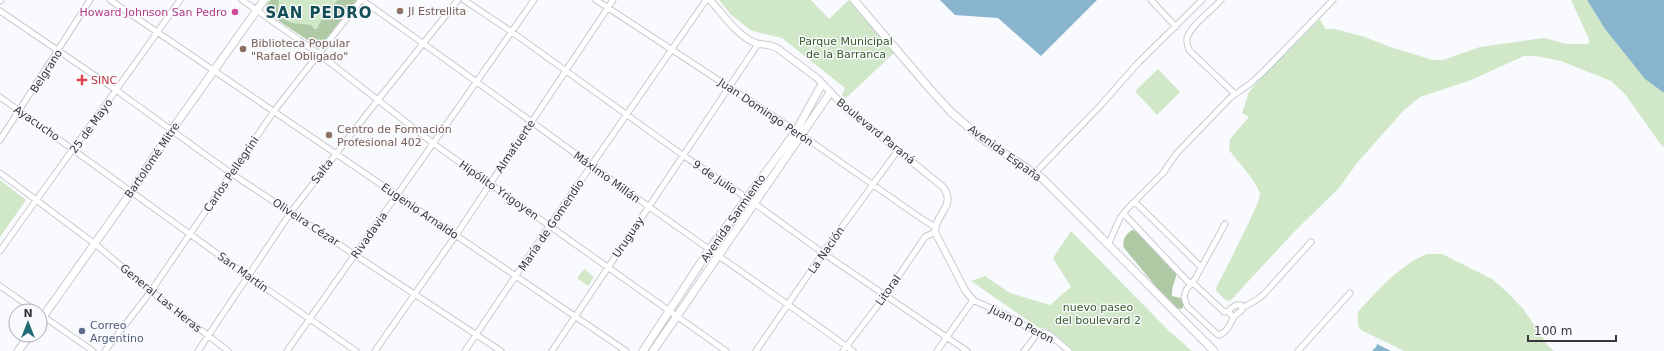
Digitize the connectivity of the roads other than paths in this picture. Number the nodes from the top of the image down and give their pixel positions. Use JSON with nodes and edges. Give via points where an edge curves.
{"nodes":[{"id":1,"x":90,"y":0,"type":"edge"},
{"id":2,"x":110,"y":0,"type":"edge"},
{"id":3,"x":180,"y":0,"type":"edge"},
{"id":4,"x":242,"y":0,"type":"edge"},
{"id":5,"x":264,"y":0,"type":"edge"},
{"id":6,"x":362,"y":0,"type":"edge"},
{"id":7,"x":458,"y":0,"type":"edge"},
{"id":8,"x":464,"y":0,"type":"edge"},
{"id":9,"x":534,"y":0,"type":"edge"},
{"id":10,"x":596,"y":0,"type":"edge"},
{"id":11,"x":613,"y":0,"type":"edge"},
{"id":12,"x":706,"y":0,"type":"edge"},
{"id":13,"x":710,"y":0,"type":"edge"},
{"id":14,"x":854,"y":0,"type":"edge"},
{"id":15,"x":1151,"y":0,"type":"edge"},
{"id":16,"x":1202,"y":0,"type":"edge"},
{"id":17,"x":1221,"y":0,"type":"edge"},
{"id":18,"x":1333,"y":0,"type":"edge"},
{"id":19,"x":607,"y":8,"type":"junction"},
{"id":20,"x":257,"y":9,"type":"junction"},
{"id":21,"x":0,"y":11,"type":"edge"},
{"id":22,"x":1176,"y":27,"type":"junction"},
{"id":23,"x":158,"y":32,"type":"junction"},
{"id":24,"x":512,"y":32,"type":"junction"},
{"id":25,"x":424,"y":43,"type":"junction"},
{"id":26,"x":758,"y":44,"type":"junction"},
{"id":27,"x":672,"y":49,"type":"junction"},
{"id":28,"x":58,"y":51,"type":"junction"},
{"id":29,"x":319,"y":54,"type":"junction"},
{"id":30,"x":214,"y":70,"type":"junction"},
{"id":31,"x":566,"y":70,"type":"junction"},
{"id":32,"x":477,"y":81,"type":"junction"},
{"id":33,"x":822,"y":84,"type":"junction"},
{"id":34,"x":730,"y":88,"type":"junction"},
{"id":35,"x":116,"y":90,"type":"junction"},
{"id":36,"x":830,"y":92,"type":"junction"},
{"id":37,"x":1235,"y":94,"type":"junction"},
{"id":38,"x":0,"y":97,"type":"edge"},
{"id":39,"x":377,"y":101,"type":"junction"},
{"id":40,"x":20,"y":111,"type":"junction"},
{"id":41,"x":274,"y":111,"type":"junction"},
{"id":42,"x":626,"y":115,"type":"junction"},
{"id":43,"x":531,"y":122,"type":"junction"},
{"id":44,"x":171,"y":131,"type":"junction"},
{"id":45,"x":798,"y":133,"type":"junction"},
{"id":46,"x":0,"y":140,"type":"edge"},
{"id":47,"x":434,"y":144,"type":"junction"},
{"id":48,"x":74,"y":150,"type":"junction"},
{"id":49,"x":898,"y":150,"type":"junction"},
{"id":50,"x":336,"y":153,"type":"junction"},
{"id":51,"x":684,"y":156,"type":"junction"},
{"id":52,"x":591,"y":166,"type":"junction"},
{"id":53,"x":0,"y":173,"type":"edge"},
{"id":54,"x":1035,"y":173,"type":"junction"},
{"id":55,"x":232,"y":174,"type":"junction"},
{"id":56,"x":490,"y":182,"type":"junction"},
{"id":57,"x":872,"y":185,"type":"junction"},
{"id":58,"x":132,"y":191,"type":"junction"},
{"id":59,"x":397,"y":195,"type":"junction"},
{"id":60,"x":747,"y":198,"type":"junction"},
{"id":61,"x":36,"y":200,"type":"junction"},
{"id":62,"x":1135,"y":202,"type":"junction"},
{"id":63,"x":754,"y":203,"type":"junction"},
{"id":64,"x":648,"y":206,"type":"junction"},
{"id":65,"x":291,"y":212,"type":"junction"},
{"id":66,"x":1124,"y":214,"type":"junction"},
{"id":67,"x":1226,"y":224,"type":"dead end"},
{"id":68,"x":550,"y":225,"type":"junction"},
{"id":69,"x":935,"y":229,"type":"junction"},
{"id":70,"x":190,"y":234,"type":"junction"},
{"id":71,"x":456,"y":235,"type":"junction"},
{"id":72,"x":1311,"y":242,"type":"dead end"},
{"id":73,"x":95,"y":244,"type":"junction"},
{"id":74,"x":1108,"y":245,"type":"junction"},
{"id":75,"x":709,"y":250,"type":"junction"},
{"id":76,"x":0,"y":251,"type":"edge"},
{"id":77,"x":824,"y":253,"type":"junction"},
{"id":78,"x":356,"y":254,"type":"junction"},
{"id":79,"x":717,"y":256,"type":"junction"},
{"id":80,"x":608,"y":267,"type":"junction"},
{"id":81,"x":1201,"y":267,"type":"junction"},
{"id":82,"x":248,"y":276,"type":"junction"},
{"id":83,"x":516,"y":276,"type":"junction"},
{"id":84,"x":1191,"y":283,"type":"junction"},
{"id":85,"x":0,"y":286,"type":"edge"},
{"id":86,"x":151,"y":291,"type":"junction"},
{"id":87,"x":414,"y":293,"type":"junction"},
{"id":88,"x":1350,"y":293,"type":"dead end"},
{"id":89,"x":885,"y":296,"type":"junction"},
{"id":90,"x":973,"y":300,"type":"junction"},
{"id":91,"x":24,"y":303,"type":"edge"},
{"id":92,"x":789,"y":304,"type":"junction"},
{"id":93,"x":48,"y":308,"type":"edge"},
{"id":94,"x":1242,"y":308,"type":"junction"},
{"id":95,"x":670,"y":310,"type":"junction"},
{"id":96,"x":1229,"y":311,"type":"junction"},
{"id":97,"x":677,"y":315,"type":"junction"},
{"id":98,"x":575,"y":316,"type":"junction"},
{"id":99,"x":1234,"y":317,"type":"junction"},
{"id":100,"x":309,"y":319,"type":"junction"},
{"id":101,"x":48,"y":322,"type":"edge"},
{"id":102,"x":1038,"y":333,"type":"junction"},
{"id":103,"x":476,"y":334,"type":"junction"},
{"id":104,"x":208,"y":335,"type":"junction"},
{"id":105,"x":947,"y":337,"type":"junction"},
{"id":106,"x":845,"y":349,"type":"edge"},
{"id":107,"x":93,"y":351,"type":"edge"},
{"id":108,"x":105,"y":351,"type":"edge"},
{"id":109,"x":198,"y":351,"type":"edge"},
{"id":110,"x":228,"y":351,"type":"edge"},
{"id":111,"x":287,"y":351,"type":"edge"},
{"id":112,"x":356,"y":351,"type":"edge"},
{"id":113,"x":375,"y":351,"type":"edge"},
{"id":114,"x":465,"y":351,"type":"edge"},
{"id":115,"x":502,"y":351,"type":"edge"},
{"id":116,"x":552,"y":351,"type":"edge"},
{"id":117,"x":626,"y":351,"type":"edge"},
{"id":118,"x":643,"y":351,"type":"edge"},
{"id":119,"x":653,"y":351,"type":"edge"},
{"id":120,"x":726,"y":351,"type":"edge"},
{"id":121,"x":756,"y":351,"type":"edge"},
{"id":122,"x":853,"y":351,"type":"edge"},
{"id":123,"x":937,"y":351,"type":"edge"},
{"id":124,"x":967,"y":351,"type":"edge"},
{"id":125,"x":1024,"y":351,"type":"edge"},
{"id":126,"x":1069,"y":351,"type":"edge"},
{"id":127,"x":1214,"y":351,"type":"edge"},
{"id":128,"x":1298,"y":351,"type":"edge"}],
"edges":[{"from":1,"to":28,"type":"street","name":"Belgrano"},
{"from":2,"to":23,"type":"street","name":"Eugenio Arnaldo"},
{"from":3,"to":23,"type":"street","name":"25 de Mayo"},
{"from":4,"to":20,"type":"street","name":"Hipólito Yrigoyen"},
{"from":5,"to":20,"type":"main road","name":"Bartolomé Mitre"},
{"from":6,"to":25,"type":"street","name":"Máximo Millán"},
{"from":6,"to":29,"type":"street","name":"Carlos Pellegrini"},
{"from":7,"to":25,"type":"street","name":"Salta"},
{"from":8,"to":24,"type":"street","name":"9 de Julio"},
{"from":9,"to":24,"type":"street","name":"Rivadavia"},
{"from":10,"to":19,"type":"street","name":"Juan Domingo Perón"},
{"from":11,"to":19,"type":"street","name":"Almafuerte"},
{"from":12,"to":27,"type":"street","name":"María de Gomendio"},
{"from":13,"to":26,"type":"street","name":"Boulevard Paraná","via":[[740,32]]},
{"from":14,"to":54,"type":"main road","name":"Avenida España","via":[[951,112],[981,138]]},
{"from":15,"to":22,"type":"street"},
{"from":16,"to":22,"type":"street"},
{"from":17,"to":37,"type":"street","via":[[1193,28],[1187,43],[1190,50]]},
{"from":18,"to":37,"type":"street","via":[[1265,70]]},
{"from":19,"to":27,"type":"street","name":"Juan Domingo Perón"},
{"from":19,"to":31,"type":"street","name":"Almafuerte"},
{"from":20,"to":29,"type":"street","name":"Hipólito Yrigoyen"},
{"from":20,"to":30,"type":"main road","name":"Bartolomé Mitre"},
{"from":21,"to":28,"type":"street","name":"Oliveira Cézar"},
{"from":22,"to":54,"type":"street","via":[[1137,64]]},
{"from":23,"to":30,"type":"street","name":"Eugenio Arnaldo"},
{"from":23,"to":35,"type":"street","name":"25 de Mayo"},
{"from":24,"to":31,"type":"street","name":"9 de Julio"},
{"from":24,"to":32,"type":"street","name":"Rivadavia"},
{"from":25,"to":32,"type":"street","name":"Máximo Millán"},
{"from":25,"to":39,"type":"street","name":"Salta"},
{"from":26,"to":33,"type":"street","name":"Boulevard Paraná","via":[[770,44],[777,48]]},
{"from":26,"to":34,"type":"street","name":"Uruguay"},
{"from":27,"to":34,"type":"street","name":"Juan Domingo Perón"},
{"from":27,"to":42,"type":"street","name":"María de Gomendio"},
{"from":28,"to":35,"type":"street","name":"Oliveira Cézar"},
{"from":28,"to":40,"type":"street","name":"Belgrano"},
{"from":29,"to":39,"type":"street","name":"Hipólito Yrigoyen"},
{"from":29,"to":41,"type":"street","name":"Carlos Pellegrini"},
{"from":30,"to":41,"type":"street","name":"Eugenio Arnaldo"},
{"from":30,"to":44,"type":"main road","name":"Bartolomé Mitre"},
{"from":31,"to":42,"type":"street","name":"9 de Julio"},
{"from":31,"to":43,"type":"street","name":"Almafuerte"},
{"from":32,"to":43,"type":"street","name":"Máximo Millán"},
{"from":32,"to":47,"type":"street","name":"Rivadavia"},
{"from":33,"to":36,"type":"street","name":"Boulevard Paraná"},
{"from":33,"to":45,"type":"main road","name":"Avenida Sarmiento"},
{"from":34,"to":45,"type":"street","name":"Juan Domingo Perón"},
{"from":34,"to":51,"type":"street","name":"Uruguay"},
{"from":35,"to":44,"type":"street","name":"Oliveira Cézar"},
{"from":35,"to":48,"type":"street","name":"25 de Mayo"},
{"from":36,"to":45,"type":"main road","name":"Avenida Sarmiento"},
{"from":36,"to":49,"type":"street","name":"Boulevard Paraná"},
{"from":37,"to":62,"type":"street","via":[[1176,154],[1163,173]]},
{"from":38,"to":40,"type":"street","name":"Ayacucho"},
{"from":39,"to":47,"type":"street","name":"Hipólito Yrigoyen"},
{"from":39,"to":50,"type":"street","name":"Salta"},
{"from":40,"to":46,"type":"street","name":"Belgrano"},
{"from":40,"to":48,"type":"street","name":"Ayacucho"},
{"from":41,"to":50,"type":"street","name":"Eugenio Arnaldo"},
{"from":41,"to":55,"type":"street","name":"Carlos Pellegrini"},
{"from":42,"to":51,"type":"street","name":"9 de Julio"},
{"from":42,"to":52,"type":"street","name":"María de Gomendio"},
{"from":43,"to":52,"type":"street","name":"Máximo Millán"},
{"from":43,"to":56,"type":"street","name":"Almafuerte"},
{"from":44,"to":55,"type":"street","name":"Oliveira Cézar"},
{"from":44,"to":58,"type":"main road","name":"Bartolomé Mitre"},
{"from":45,"to":57,"type":"street","name":"Juan Domingo Perón"},
{"from":45,"to":60,"type":"main road","name":"Avenida Sarmiento"},
{"from":45,"to":63,"type":"main road","name":"Avenida Sarmiento"},
{"from":47,"to":56,"type":"street","name":"Hipólito Yrigoyen"},
{"from":47,"to":59,"type":"street","name":"Rivadavia"},
{"from":48,"to":58,"type":"street","name":"Ayacucho"},
{"from":48,"to":61,"type":"street","name":"25 de Mayo"},
{"from":49,"to":57,"type":"street","name":"La Nación"},
{"from":49,"to":69,"type":"street","name":"Boulevard Paraná","via":[[937,181],[949,197]]},
{"from":50,"to":59,"type":"street","name":"Eugenio Arnaldo"},
{"from":50,"to":65,"type":"street","name":"Salta"},
{"from":51,"to":60,"type":"street","name":"9 de Julio"},
{"from":51,"to":64,"type":"street","name":"Uruguay"},
{"from":52,"to":64,"type":"street","name":"Máximo Millán"},
{"from":52,"to":68,"type":"street","name":"María de Gomendio"},
{"from":53,"to":61,"type":"street","name":"General Las Heras"},
{"from":54,"to":74,"type":"main road","name":"Avenida España"},
{"from":55,"to":65,"type":"street","name":"Oliveira Cézar"},
{"from":55,"to":70,"type":"street","name":"Carlos Pellegrini"},
{"from":56,"to":68,"type":"street","name":"Hipólito Yrigoyen"},
{"from":56,"to":71,"type":"street","name":"Almafuerte"},
{"from":57,"to":69,"type":"street","name":"Juan Domingo Perón"},
{"from":57,"to":77,"type":"street","name":"La Nación"},
{"from":58,"to":70,"type":"street","name":"San Martín"},
{"from":58,"to":73,"type":"main road","name":"Bartolomé Mitre"},
{"from":59,"to":71,"type":"street","name":"Eugenio Arnaldo"},
{"from":59,"to":78,"type":"street","name":"Rivadavia"},
{"from":60,"to":63,"type":"street","name":"9 de Julio"},
{"from":60,"to":75,"type":"main road","name":"Avenida Sarmiento"},
{"from":61,"to":73,"type":"street","name":"General Las Heras"},
{"from":61,"to":76,"type":"street","name":"25 de Mayo"},
{"from":62,"to":66,"type":"street"},
{"from":62,"to":81,"type":"street"},
{"from":63,"to":77,"type":"street","name":"9 de Julio"},
{"from":63,"to":79,"type":"main road","name":"Avenida Sarmiento"},
{"from":64,"to":75,"type":"street","name":"Máximo Millán"},
{"from":64,"to":80,"type":"street","name":"Uruguay"},
{"from":65,"to":78,"type":"street","name":"Oliveira Cézar"},
{"from":65,"to":82,"type":"street","name":"Salta"},
{"from":66,"to":74,"type":"street"},
{"from":66,"to":84,"type":"street"},
{"from":67,"to":81,"type":"street"},
{"from":68,"to":80,"type":"street","name":"Hipólito Yrigoyen"},
{"from":68,"to":83,"type":"street","name":"María de Gomendio"},
{"from":69,"to":89,"type":"street","name":"Litoral","via":[[925,237]]},
{"from":69,"to":90,"type":"street","via":[[965,290]]},
{"from":70,"to":82,"type":"street","name":"San Martín"},
{"from":70,"to":86,"type":"street","name":"Carlos Pellegrini"},
{"from":71,"to":83,"type":"street","name":"Eugenio Arnaldo"},
{"from":71,"to":87,"type":"street","name":"Almafuerte"},
{"from":72,"to":94,"type":"street","via":[[1264,294]]},
{"from":73,"to":86,"type":"street","name":"General Las Heras"},
{"from":73,"to":93,"type":"main road","name":"Bartolomé Mitre"},
{"from":74,"to":127,"type":"main road","name":"Avenida España"},
{"from":75,"to":79,"type":"street","name":"Máximo Millán"},
{"from":75,"to":95,"type":"main road","name":"Avenida Sarmiento"},
{"from":77,"to":89,"type":"street","name":"9 de Julio"},
{"from":77,"to":92,"type":"street","name":"La Nación"},
{"from":78,"to":87,"type":"street","name":"Oliveira Cézar"},
{"from":78,"to":100,"type":"street","name":"Rivadavia"},
{"from":79,"to":92,"type":"street","name":"Máximo Millán"},
{"from":79,"to":97,"type":"main road","name":"Avenida Sarmiento"},
{"from":80,"to":95,"type":"street","name":"Hipólito Yrigoyen"},
{"from":80,"to":98,"type":"street","name":"Uruguay"},
{"from":81,"to":84,"type":"street"},
{"from":82,"to":100,"type":"street","name":"San Martín"},
{"from":82,"to":104,"type":"street","name":"Salta"},
{"from":83,"to":98,"type":"street","name":"Eugenio Arnaldo"},
{"from":83,"to":103,"type":"street","name":"María de Gomendio"},
{"from":84,"to":96,"type":"street","via":[[1221,310]]},
{"from":84,"to":99,"type":"street","via":[[1184,294],[1184,302],[1215,334],[1222,334]]},
{"from":85,"to":91,"type":"street"},
{"from":86,"to":104,"type":"street","name":"General Las Heras"},
{"from":86,"to":108,"type":"street","name":"Carlos Pellegrini"},
{"from":87,"to":103,"type":"street","name":"Oliveira Cézar"},
{"from":87,"to":113,"type":"street","name":"Almafuerte"},
{"from":88,"to":128,"type":"street"},
{"from":89,"to":105,"type":"street","name":"9 de Julio"},
{"from":89,"to":106,"type":"street","name":"Litoral"},
{"from":90,"to":102,"type":"street","name":"Juan D Peron"},
{"from":90,"to":105,"type":"street"},
{"from":92,"to":106,"type":"street","name":"Máximo Millán"},
{"from":92,"to":121,"type":"street","name":"La Nación"},
{"from":94,"to":96,"type":"street","via":[[1236,305]]},
{"from":94,"to":99,"type":"street"},
{"from":95,"to":97,"type":"street","name":"Hipólito Yrigoyen"},
{"from":95,"to":118,"type":"main road","name":"Avenida Sarmiento"},
{"from":96,"to":99,"type":"street"},
{"from":97,"to":119,"type":"main road","name":"Avenida Sarmiento"},
{"from":97,"to":120,"type":"street","name":"Hipólito Yrigoyen"},
{"from":98,"to":116,"type":"street","name":"Uruguay"},
{"from":98,"to":117,"type":"street","name":"Eugenio Arnaldo"},
{"from":100,"to":111,"type":"street","name":"Rivadavia"},
{"from":100,"to":112,"type":"street","name":"San Martín"},
{"from":101,"to":107,"type":"street"},
{"from":102,"to":125,"type":"street"},
{"from":102,"to":126,"type":"street","name":"Juan D Peron","via":[[1047,333]]},
{"from":103,"to":114,"type":"street","name":"María de Gomendio"},
{"from":103,"to":115,"type":"street","name":"Oliveira Cézar"},
{"from":104,"to":109,"type":"street","name":"Salta"},
{"from":104,"to":110,"type":"street","name":"General Las Heras"},
{"from":105,"to":123,"type":"street"},
{"from":105,"to":124,"type":"street","name":"9 de Julio"},
{"from":106,"to":122,"type":"street","name":"Máximo Millán"}]}
